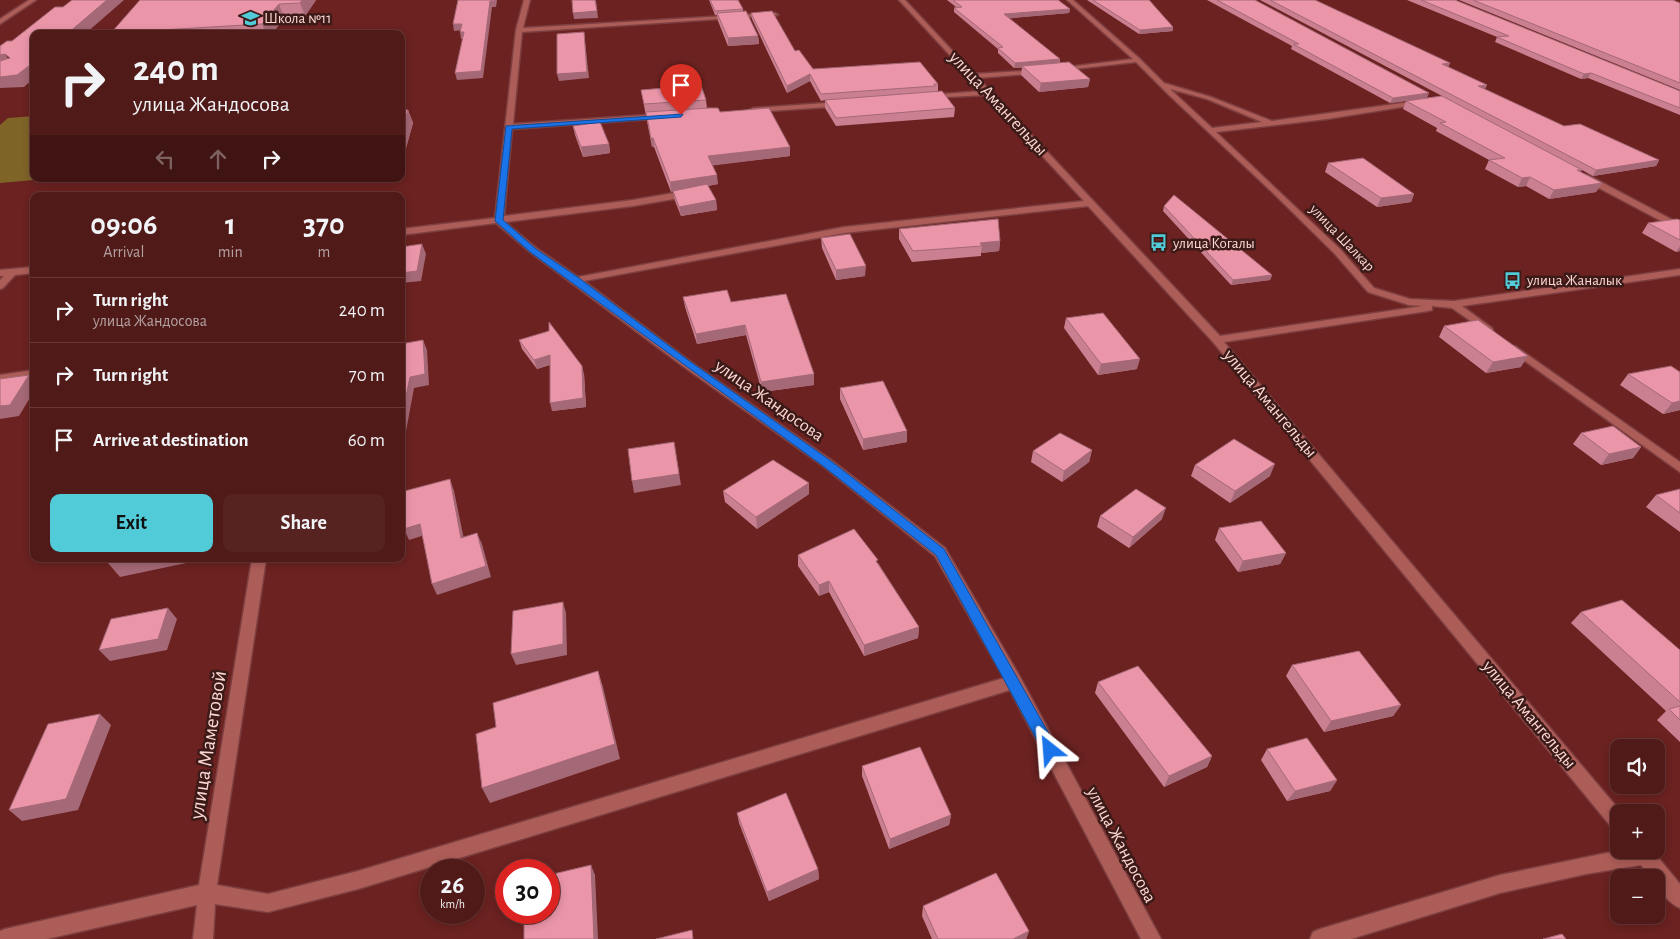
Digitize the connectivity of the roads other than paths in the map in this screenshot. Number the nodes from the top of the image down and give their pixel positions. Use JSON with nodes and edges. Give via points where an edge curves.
{"nodes":[{"id":1,"x":33,"y":0,"type":"edge"},
{"id":2,"x":527,"y":0,"type":"edge"},
{"id":3,"x":902,"y":0,"type":"edge"},
{"id":4,"x":1070,"y":0,"type":"edge"},
{"id":5,"x":775,"y":15,"type":"edge"},
{"id":6,"x":0,"y":22,"type":"edge"},
{"id":7,"x":519,"y":30,"type":"junction"},
{"id":8,"x":1138,"y":60,"type":"junction"},
{"id":9,"x":1054,"y":70,"type":"edge"},
{"id":10,"x":1046,"y":71,"type":"edge"},
{"id":11,"x":972,"y":76,"type":"junction"},
{"id":12,"x":1162,"y":85,"type":"junction"},
{"id":13,"x":988,"y":93,"type":"junction"},
{"id":14,"x":919,"y":98,"type":"edge"},
{"id":15,"x":1432,"y":101,"type":"edge"},
{"id":16,"x":851,"y":103,"type":"edge"},
{"id":17,"x":743,"y":111,"type":"edge"},
{"id":18,"x":675,"y":116,"type":"edge"},
{"id":19,"x":1271,"y":123,"type":"junction"},
{"id":20,"x":509,"y":128,"type":"junction"},
{"id":21,"x":1210,"y":130,"type":"junction"},
{"id":22,"x":1578,"y":173,"type":"edge"},
{"id":23,"x":704,"y":191,"type":"edge"},
{"id":24,"x":1090,"y":203,"type":"junction"},
{"id":25,"x":499,"y":221,"type":"junction"},
{"id":26,"x":1680,"y":228,"type":"edge"},
{"id":27,"x":405,"y":232,"type":"edge"},
{"id":28,"x":30,"y":270,"type":"edge"},
{"id":29,"x":12,"y":272,"type":"junction"},
{"id":30,"x":1680,"y":272,"type":"edge"},
{"id":31,"x":0,"y":273,"type":"edge"},
{"id":32,"x":576,"y":280,"type":"junction"},
{"id":33,"x":0,"y":286,"type":"edge"},
{"id":34,"x":1452,"y":304,"type":"junction"},
{"id":35,"x":1217,"y":340,"type":"junction"},
{"id":36,"x":30,"y":374,"type":"edge"},
{"id":37,"x":0,"y":378,"type":"edge"},
{"id":38,"x":1680,"y":468,"type":"edge"},
{"id":39,"x":259,"y":562,"type":"edge"},
{"id":40,"x":1014,"y":682,"type":"junction"},
{"id":41,"x":1610,"y":812,"type":"edge"},
{"id":42,"x":1614,"y":859,"type":"edge"},
{"id":43,"x":1648,"y":859,"type":"edge"},
{"id":44,"x":207,"y":893,"type":"junction"},
{"id":45,"x":1680,"y":899,"type":"edge"},
{"id":46,"x":5,"y":939,"type":"edge"},
{"id":47,"x":203,"y":939,"type":"edge"},
{"id":48,"x":1151,"y":939,"type":"edge"},
{"id":49,"x":1320,"y":939,"type":"edge"}],
"edges":[{"from":1,"to":6,"type":"street"},
{"from":2,"to":7,"type":"street"},
{"from":3,"to":11,"type":"street","name":"улица Амангельды"},
{"from":4,"to":8,"type":"street","name":"улица Шалкар"},
{"from":5,"to":7,"type":"street"},
{"from":7,"to":20,"type":"street"},
{"from":8,"to":9,"type":"street"},
{"from":8,"to":12,"type":"street","name":"улица Шалкар"},
{"from":10,"to":11,"type":"street"},
{"from":11,"to":13,"type":"street","name":"улица Амангельды"},
{"from":12,"to":19,"type":"street","via":[[1209,98]]},
{"from":12,"to":21,"type":"street","name":"улица Шалкар"},
{"from":13,"to":14,"type":"street"},
{"from":13,"to":24,"type":"street","name":"улица Амангельды"},
{"from":15,"to":19,"type":"street"},
{"from":16,"to":17,"type":"street"},
{"from":18,"to":20,"type":"street"},
{"from":19,"to":21,"type":"street"},
{"from":20,"to":25,"type":"street"},
{"from":21,"to":34,"type":"street","name":"улица Шалкар","via":[[1324,237],[1371,290],[1409,302]]},
{"from":22,"to":26,"type":"street"},
{"from":23,"to":25,"type":"street"},
{"from":24,"to":32,"type":"street","via":[[844,230]]},
{"from":24,"to":35,"type":"street","name":"улица Амангельды"},
{"from":25,"to":27,"type":"street"},
{"from":25,"to":32,"type":"street","name":"улица Жандосова"},
{"from":28,"to":29,"type":"street"},
{"from":29,"to":31,"type":"street"},
{"from":29,"to":33,"type":"street"},
{"from":30,"to":34,"type":"street"},
{"from":32,"to":40,"type":"street","name":"улица Жандосова","via":[[684,362],[827,463],[940,552]]},
{"from":34,"to":35,"type":"street"},
{"from":34,"to":38,"type":"street"},
{"from":35,"to":41,"type":"street","name":"улица Амангельды"},
{"from":36,"to":37,"type":"street"},
{"from":39,"to":44,"type":"street","name":"улица Маметовой"},
{"from":40,"to":44,"type":"street","via":[[358,880],[268,904]]},
{"from":40,"to":48,"type":"street","name":"улица Жандосова"},
{"from":42,"to":49,"type":"street","via":[[1500,884]]},
{"from":43,"to":45,"type":"street"},
{"from":44,"to":46,"type":"street"},
{"from":44,"to":47,"type":"street","name":"улица Маметовой"}]}
